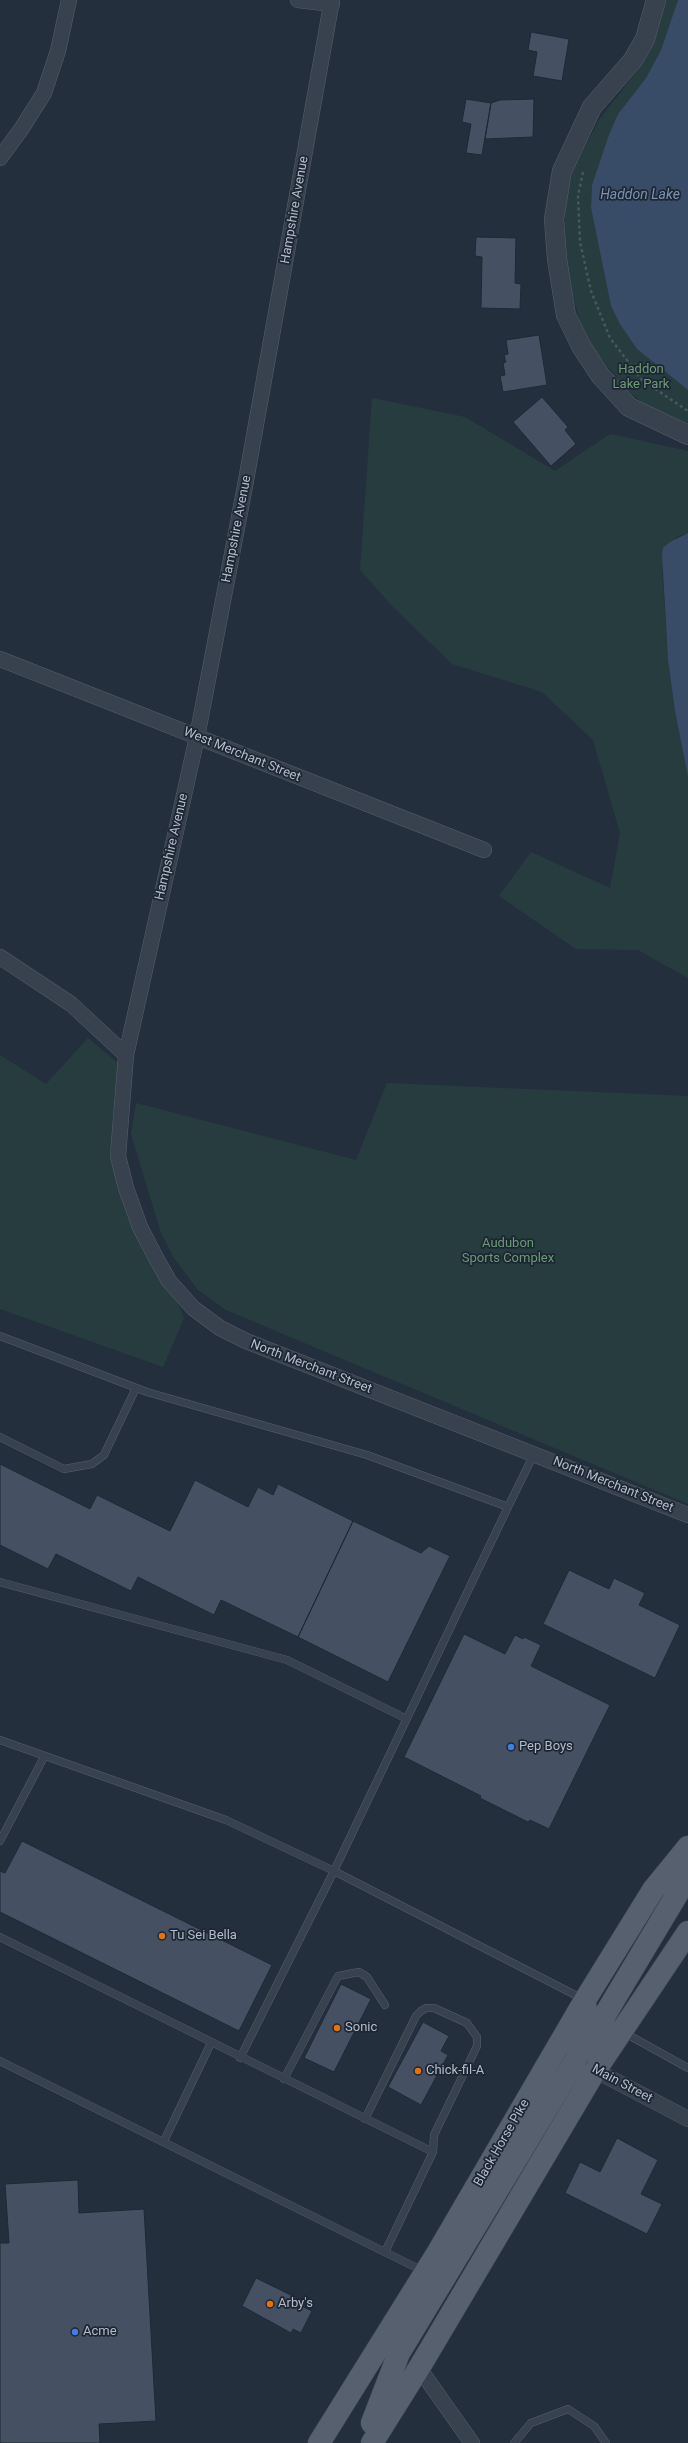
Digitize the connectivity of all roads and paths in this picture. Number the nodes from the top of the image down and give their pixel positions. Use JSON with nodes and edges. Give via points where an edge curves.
{"nodes":[{"id":1,"x":69,"y":0,"type":"edge"},
{"id":2,"x":298,"y":0,"type":"edge"},
{"id":3,"x":656,"y":0,"type":"edge"},
{"id":4,"x":332,"y":2,"type":"edge"},
{"id":5,"x":0,"y":158,"type":"edge"},
{"id":6,"x":584,"y":166,"type":"dead end"},
{"id":7,"x":688,"y":411,"type":"edge"},
{"id":8,"x":688,"y":435,"type":"edge"},
{"id":9,"x":0,"y":659,"type":"edge"},
{"id":10,"x":197,"y":737,"type":"junction"},
{"id":11,"x":484,"y":850,"type":"dead end"},
{"id":12,"x":0,"y":957,"type":"edge"},
{"id":13,"x":126,"y":1055,"type":"junction"},
{"id":14,"x":0,"y":1336,"type":"edge"},
{"id":15,"x":136,"y":1388,"type":"junction"},
{"id":16,"x":0,"y":1437,"type":"edge"},
{"id":17,"x":534,"y":1454,"type":"junction"},
{"id":18,"x":508,"y":1507,"type":"junction"},
{"id":19,"x":688,"y":1515,"type":"edge"},
{"id":20,"x":0,"y":1582,"type":"edge"},
{"id":21,"x":405,"y":1718,"type":"junction"},
{"id":22,"x":0,"y":1740,"type":"edge"},
{"id":23,"x":44,"y":1757,"type":"junction"},
{"id":24,"x":0,"y":1841,"type":"edge"},
{"id":25,"x":688,"y":1847,"type":"edge"},
{"id":26,"x":334,"y":1871,"type":"junction"},
{"id":27,"x":688,"y":1876,"type":"edge"},
{"id":28,"x":687,"y":1934,"type":"edge"},
{"id":29,"x":0,"y":1937,"type":"edge"},
{"id":30,"x":385,"y":2005,"type":"dead end"},
{"id":31,"x":608,"y":2016,"type":"junction"},
{"id":32,"x":211,"y":2043,"type":"junction"},
{"id":33,"x":556,"y":2050,"type":"junction"},
{"id":34,"x":240,"y":2058,"type":"junction"},
{"id":35,"x":576,"y":2060,"type":"junction"},
{"id":36,"x":0,"y":2061,"type":"edge"},
{"id":37,"x":688,"y":2068,"type":"edge"},
{"id":38,"x":595,"y":2071,"type":"junction"},
{"id":39,"x":284,"y":2079,"type":"junction"},
{"id":40,"x":365,"y":2119,"type":"junction"},
{"id":41,"x":688,"y":2119,"type":"edge"},
{"id":42,"x":164,"y":2141,"type":"junction"},
{"id":43,"x":433,"y":2152,"type":"junction"},
{"id":44,"x":385,"y":2252,"type":"junction"},
{"id":45,"x":426,"y":2272,"type":"junction"},
{"id":46,"x":419,"y":2368,"type":"junction"},
{"id":47,"x":319,"y":2443,"type":"edge"},
{"id":48,"x":364,"y":2443,"type":"edge"},
{"id":49,"x":372,"y":2443,"type":"edge"},
{"id":50,"x":472,"y":2443,"type":"edge"},
{"id":51,"x":514,"y":2443,"type":"edge"},
{"id":52,"x":606,"y":2443,"type":"edge"}],
"edges":[{"from":1,"to":5,"type":"street","via":[[58,51],[44,93]]},
{"from":2,"to":4,"type":"street"},
{"from":3,"to":8,"type":"street","via":[[645,39],[639,50],[592,107],[562,171],[554,219],[557,259],[566,314],[581,346],[600,375],[629,407]]},
{"from":4,"to":10,"type":"street","name":"Hampshire Avenue"},
{"from":6,"to":7,"type":"path","via":[[578,196],[580,242],[591,291],[610,338],[642,380]]},
{"from":9,"to":10,"type":"street","name":"West Merchant Street"},
{"from":10,"to":11,"type":"street","name":"West Merchant Street"},
{"from":10,"to":13,"type":"street","name":"Hampshire Avenue"},
{"from":12,"to":13,"type":"street","via":[[71,1004]]},
{"from":13,"to":17,"type":"street","name":"North Merchant Street","via":[[118,1156],[126,1188],[140,1227],[156,1258],[170,1281],[193,1308],[220,1328],[246,1342]]},
{"from":14,"to":15,"type":"lane"},
{"from":15,"to":16,"type":"lane","via":[[104,1454],[92,1464],[64,1469]]},
{"from":15,"to":18,"type":"lane","via":[[367,1455]]},
{"from":17,"to":18,"type":"lane"},
{"from":17,"to":19,"type":"street","name":"North Merchant Street"},
{"from":18,"to":21,"type":"lane"},
{"from":20,"to":21,"type":"lane","via":[[287,1660]]},
{"from":21,"to":26,"type":"lane"},
{"from":22,"to":23,"type":"lane"},
{"from":23,"to":24,"type":"lane"},
{"from":23,"to":26,"type":"lane","via":[[226,1820]]},
{"from":25,"to":31,"type":"main road","name":"Black Horse Pike","via":[[654,1890]]},
{"from":26,"to":31,"type":"lane"},
{"from":26,"to":34,"type":"lane"},
{"from":27,"to":31,"type":"main road"},
{"from":28,"to":31,"type":"main road","name":"Black Horse Pike"},
{"from":29,"to":32,"type":"lane"},
{"from":30,"to":39,"type":"lane","via":[[367,1977],[359,1972],[338,1976]]},
{"from":31,"to":33,"type":"main road","name":"Black Horse Pike"},
{"from":31,"to":35,"type":"main road","via":[[587,2034]]},
{"from":31,"to":37,"type":"lane"},
{"from":31,"to":38,"type":"main road","via":[[596,2041]]},
{"from":32,"to":34,"type":"lane"},
{"from":32,"to":42,"type":"lane"},
{"from":33,"to":35,"type":"street","name":"Main Street"},
{"from":33,"to":45,"type":"main road","name":"Black Horse Pike"},
{"from":34,"to":39,"type":"lane"},
{"from":35,"to":38,"type":"street","name":"Main Street"},
{"from":35,"to":48,"type":"main road","via":[[399,2353]]},
{"from":36,"to":42,"type":"lane"},
{"from":38,"to":41,"type":"street","name":"Main Street"},
{"from":38,"to":46,"type":"main road"},
{"from":39,"to":40,"type":"lane"},
{"from":40,"to":43,"type":"lane"},
{"from":40,"to":43,"type":"lane","via":[[416,2016],[421,2011],[434,2008],[467,2022],[477,2037],[477,2046],[434,2135]]},
{"from":42,"to":44,"type":"lane"},
{"from":43,"to":44,"type":"lane"},
{"from":44,"to":45,"type":"lane"},
{"from":45,"to":47,"type":"main road","name":"Black Horse Pike"},
{"from":46,"to":49,"type":"main road"},
{"from":46,"to":50,"type":"street"},
{"from":51,"to":52,"type":"lane","via":[[530,2423],[568,2409],[594,2426]]}]}
